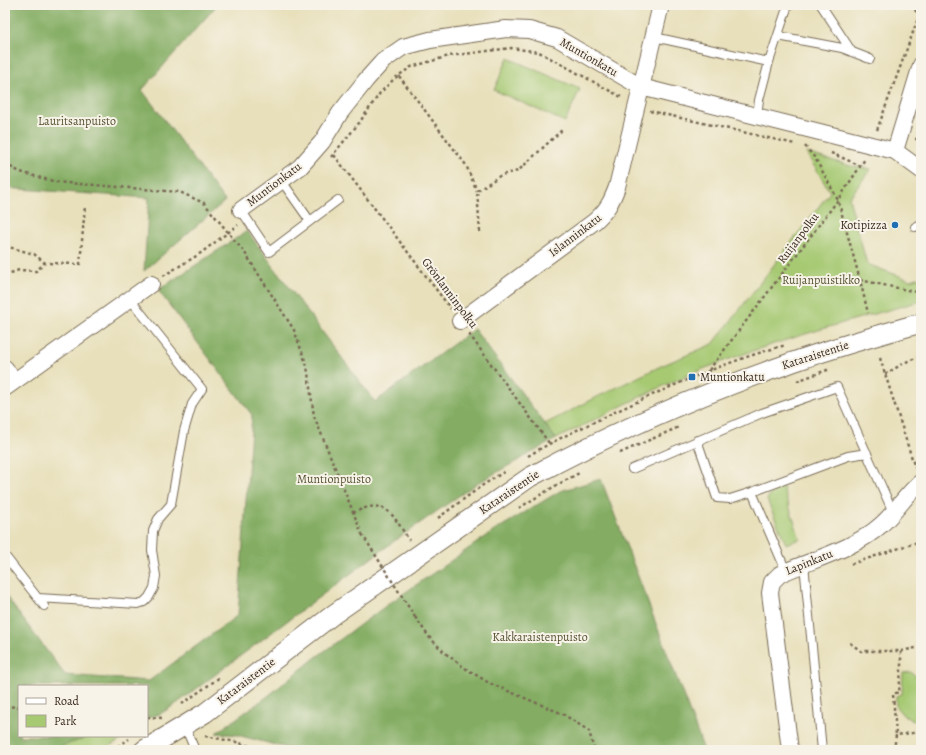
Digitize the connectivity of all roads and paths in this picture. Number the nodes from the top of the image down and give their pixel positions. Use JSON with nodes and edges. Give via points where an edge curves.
{"nodes":[{"id":1,"x":662,"y":5,"type":"edge"},
{"id":2,"x":788,"y":5,"type":"edge"},
{"id":3,"x":821,"y":5,"type":"edge"},
{"id":4,"x":912,"y":5,"type":"edge"},
{"id":5,"x":920,"y":16,"type":"edge"},
{"id":6,"x":778,"y":36,"type":"junction"},
{"id":7,"x":654,"y":37,"type":"junction"},
{"id":8,"x":852,"y":52,"type":"junction"},
{"id":9,"x":870,"y":59,"type":"dead end"},
{"id":10,"x":769,"y":62,"type":"junction"},
{"id":11,"x":921,"y":65,"type":"edge"},
{"id":12,"x":399,"y":76,"type":"junction"},
{"id":13,"x":641,"y":87,"type":"junction"},
{"id":14,"x":637,"y":104,"type":"junction"},
{"id":15,"x":757,"y":116,"type":"junction"},
{"id":16,"x":563,"y":129,"type":"dead end"},
{"id":17,"x":878,"y":129,"type":"dead end"},
{"id":18,"x":797,"y":144,"type":"dead end"},
{"id":19,"x":812,"y":148,"type":"dead end"},
{"id":20,"x":825,"y":151,"type":"dead end"},
{"id":21,"x":895,"y":151,"type":"junction"},
{"id":22,"x":334,"y":155,"type":"junction"},
{"id":23,"x":866,"y":156,"type":"dead end"},
{"id":24,"x":328,"y":160,"type":"dead end"},
{"id":25,"x":5,"y":164,"type":"edge"},
{"id":26,"x":861,"y":166,"type":"junction"},
{"id":27,"x":921,"y":170,"type":"edge"},
{"id":28,"x":281,"y":180,"type":"junction"},
{"id":29,"x":477,"y":191,"type":"junction"},
{"id":30,"x":338,"y":200,"type":"dead end"},
{"id":31,"x":838,"y":200,"type":"junction"},
{"id":32,"x":85,"y":206,"type":"dead end"},
{"id":33,"x":244,"y":214,"type":"junction"},
{"id":34,"x":310,"y":221,"type":"junction"},
{"id":35,"x":229,"y":232,"type":"junction"},
{"id":36,"x":480,"y":232,"type":"dead end"},
{"id":37,"x":5,"y":246,"type":"edge"},
{"id":38,"x":45,"y":263,"type":"junction"},
{"id":39,"x":5,"y":275,"type":"edge"},
{"id":40,"x":860,"y":280,"type":"junction"},
{"id":41,"x":151,"y":284,"type":"joint"},
{"id":42,"x":921,"y":293,"type":"edge"},
{"id":43,"x":130,"y":299,"type":"junction"},
{"id":44,"x":868,"y":312,"type":"dead end"},
{"id":45,"x":460,"y":321,"type":"junction"},
{"id":46,"x":921,"y":322,"type":"edge"},
{"id":47,"x":921,"y":356,"type":"edge"},
{"id":48,"x":880,"y":358,"type":"dead end"},
{"id":49,"x":836,"y":367,"type":"dead end"},
{"id":50,"x":5,"y":368,"type":"edge"},
{"id":51,"x":708,"y":370,"type":"dead end"},
{"id":52,"x":885,"y":374,"type":"junction"},
{"id":53,"x":791,"y":383,"type":"dead end"},
{"id":54,"x":10,"y":385,"type":"edge"},
{"id":55,"x":684,"y":424,"type":"dead end"},
{"id":56,"x":697,"y":440,"type":"junction"},
{"id":57,"x":549,"y":443,"type":"dead end"},
{"id":58,"x":867,"y":453,"type":"junction"},
{"id":59,"x":614,"y":456,"type":"dead end"},
{"id":60,"x":587,"y":469,"type":"dead end"},
{"id":61,"x":632,"y":469,"type":"dead end"},
{"id":62,"x":921,"y":483,"type":"edge"},
{"id":63,"x":752,"y":492,"type":"junction"},
{"id":64,"x":516,"y":509,"type":"dead end"},
{"id":65,"x":893,"y":512,"type":"junction"},
{"id":66,"x":353,"y":513,"type":"junction"},
{"id":67,"x":409,"y":540,"type":"dead end"},
{"id":68,"x":5,"y":556,"type":"edge"},
{"id":69,"x":804,"y":564,"type":"junction"},
{"id":70,"x":786,"y":571,"type":"junction"},
{"id":71,"x":400,"y":588,"type":"dead end"},
{"id":72,"x":394,"y":592,"type":"dead end"},
{"id":73,"x":38,"y":598,"type":"junction"},
{"id":74,"x":44,"y":606,"type":"dead end"},
{"id":75,"x":850,"y":643,"type":"dead end"},
{"id":76,"x":921,"y":647,"type":"edge"},
{"id":77,"x":901,"y":651,"type":"junction"},
{"id":78,"x":5,"y":706,"type":"edge"},
{"id":79,"x":18,"y":707,"type":"edge"},
{"id":80,"x":148,"y":717,"type":"edge"},
{"id":81,"x":162,"y":718,"type":"dead end"},
{"id":82,"x":183,"y":727,"type":"junction"},
{"id":83,"x":210,"y":731,"type":"dead end"},
{"id":84,"x":921,"y":732,"type":"edge"},
{"id":85,"x":896,"y":735,"type":"junction"},
{"id":86,"x":133,"y":737,"type":"edge"},
{"id":87,"x":113,"y":750,"type":"edge"},
{"id":88,"x":144,"y":750,"type":"edge"},
{"id":89,"x":195,"y":750,"type":"edge"},
{"id":90,"x":263,"y":750,"type":"edge"},
{"id":91,"x":594,"y":750,"type":"edge"},
{"id":92,"x":790,"y":750,"type":"edge"},
{"id":93,"x":822,"y":750,"type":"edge"},
{"id":94,"x":894,"y":750,"type":"edge"}],
"edges":[{"from":1,"to":7,"type":"street","name":"Islanninkatu"},
{"from":2,"to":6,"type":"lane"},
{"from":3,"to":8,"type":"lane"},
{"from":4,"to":5,"type":"path"},
{"from":5,"to":17,"type":"path"},
{"from":6,"to":8,"type":"lane"},
{"from":6,"to":10,"type":"lane"},
{"from":7,"to":10,"type":"lane"},
{"from":7,"to":13,"type":"street","name":"Islanninkatu"},
{"from":8,"to":9,"type":"lane"},
{"from":10,"to":15,"type":"lane"},
{"from":11,"to":21,"type":"street"},
{"from":12,"to":14,"type":"path","via":[[411,67],[449,56],[511,48],[539,52]]},
{"from":12,"to":22,"type":"path","via":[[380,93]]},
{"from":12,"to":29,"type":"path","via":[[466,165]]},
{"from":13,"to":14,"type":"street","name":"Islanninkatu"},
{"from":13,"to":15,"type":"street","name":"Muntionkatu"},
{"from":13,"to":28,"type":"street","name":"Muntionkatu","via":[[557,38],[529,30],[506,29],[430,40],[403,47],[383,61],[340,113],[322,142],[300,167]]},
{"from":14,"to":18,"type":"path","via":[[641,108]]},
{"from":14,"to":45,"type":"street","name":"Islanninkatu","via":[[617,186],[606,211]]},
{"from":15,"to":21,"type":"street","name":"Muntionkatu"},
{"from":16,"to":29,"type":"path","via":[[518,170],[501,175]]},
{"from":19,"to":31,"type":"path","via":[[805,146],[815,158]]},
{"from":20,"to":26,"type":"path"},
{"from":21,"to":27,"type":"street","name":"Muntionkatu"},
{"from":22,"to":24,"type":"path"},
{"from":22,"to":45,"type":"path","name":"Grönlanninpolku"},
{"from":23,"to":26,"type":"path","name":"Ruijanpolku"},
{"from":25,"to":35,"type":"path","via":[[20,172],[56,182],[180,192],[204,203]]},
{"from":26,"to":31,"type":"path","name":"Ruijanpolku"},
{"from":28,"to":33,"type":"street","name":"Muntionkatu"},
{"from":28,"to":34,"type":"lane"},
{"from":29,"to":36,"type":"path"},
{"from":30,"to":34,"type":"lane"},
{"from":31,"to":40,"type":"path"},
{"from":31,"to":51,"type":"path","name":"Ruijanpolku"},
{"from":32,"to":38,"type":"path","via":[[80,264]]},
{"from":33,"to":34,"type":"lane","via":[[269,252]]},
{"from":33,"to":35,"type":"path"},
{"from":35,"to":41,"type":"path"},
{"from":35,"to":66,"type":"path","via":[[294,330],[307,366],[314,416]]},
{"from":37,"to":38,"type":"path","via":[[34,254]]},
{"from":38,"to":39,"type":"path","via":[[36,271],[19,270]]},
{"from":40,"to":42,"type":"path"},
{"from":40,"to":44,"type":"path"},
{"from":41,"to":43,"type":"street"},
{"from":43,"to":54,"type":"street"},
{"from":43,"to":73,"type":"lane","via":[[202,389],[192,404],[184,431],[171,504],[158,519],[153,531],[152,550],[156,576],[154,588],[149,597],[138,604]]},
{"from":45,"to":57,"type":"path","name":"Grönlanninpolku"},
{"from":46,"to":82,"type":"street","name":"Kataraistentie","via":[[782,366],[661,413],[530,477],[334,614]]},
{"from":47,"to":52,"type":"path"},
{"from":48,"to":52,"type":"path"},
{"from":49,"to":53,"type":"path"},
{"from":50,"to":54,"type":"street"},
{"from":52,"to":62,"type":"path"},
{"from":55,"to":59,"type":"path"},
{"from":56,"to":58,"type":"lane","via":[[762,413],[837,387]]},
{"from":56,"to":61,"type":"lane"},
{"from":56,"to":63,"type":"lane","via":[[717,498],[730,499]]},
{"from":58,"to":63,"type":"lane","via":[[848,456]]},
{"from":58,"to":65,"type":"lane"},
{"from":60,"to":64,"type":"path"},
{"from":62,"to":65,"type":"street","name":"Lapinkatu"},
{"from":63,"to":70,"type":"lane"},
{"from":65,"to":69,"type":"street","name":"Lapinkatu","via":[[858,542]]},
{"from":66,"to":67,"type":"path","via":[[366,506],[379,506],[390,512]]},
{"from":66,"to":91,"type":"path","bridge":true,"via":[[362,534],[415,617],[445,653],[489,683],[563,714],[588,731]]},
{"from":68,"to":73,"type":"lane"},
{"from":69,"to":70,"type":"street","name":"Lapinkatu"},
{"from":69,"to":93,"type":"lane"},
{"from":70,"to":92,"type":"street","name":"Lapinkatu","via":[[775,578],[770,592]]},
{"from":71,"to":72,"type":"path"},
{"from":73,"to":74,"type":"lane"},
{"from":75,"to":77,"type":"path","via":[[861,651]]},
{"from":76,"to":77,"type":"path"},
{"from":77,"to":85,"type":"path","via":[[899,692],[893,694]]},
{"from":78,"to":79,"type":"path"},
{"from":80,"to":81,"type":"path"},
{"from":82,"to":88,"type":"street","name":"Kataraistentie"},
{"from":82,"to":89,"type":"lane"},
{"from":83,"to":90,"type":"path","via":[[205,736]]},
{"from":84,"to":85,"type":"path"},
{"from":85,"to":94,"type":"path"},
{"from":86,"to":87,"type":"path"}]}
